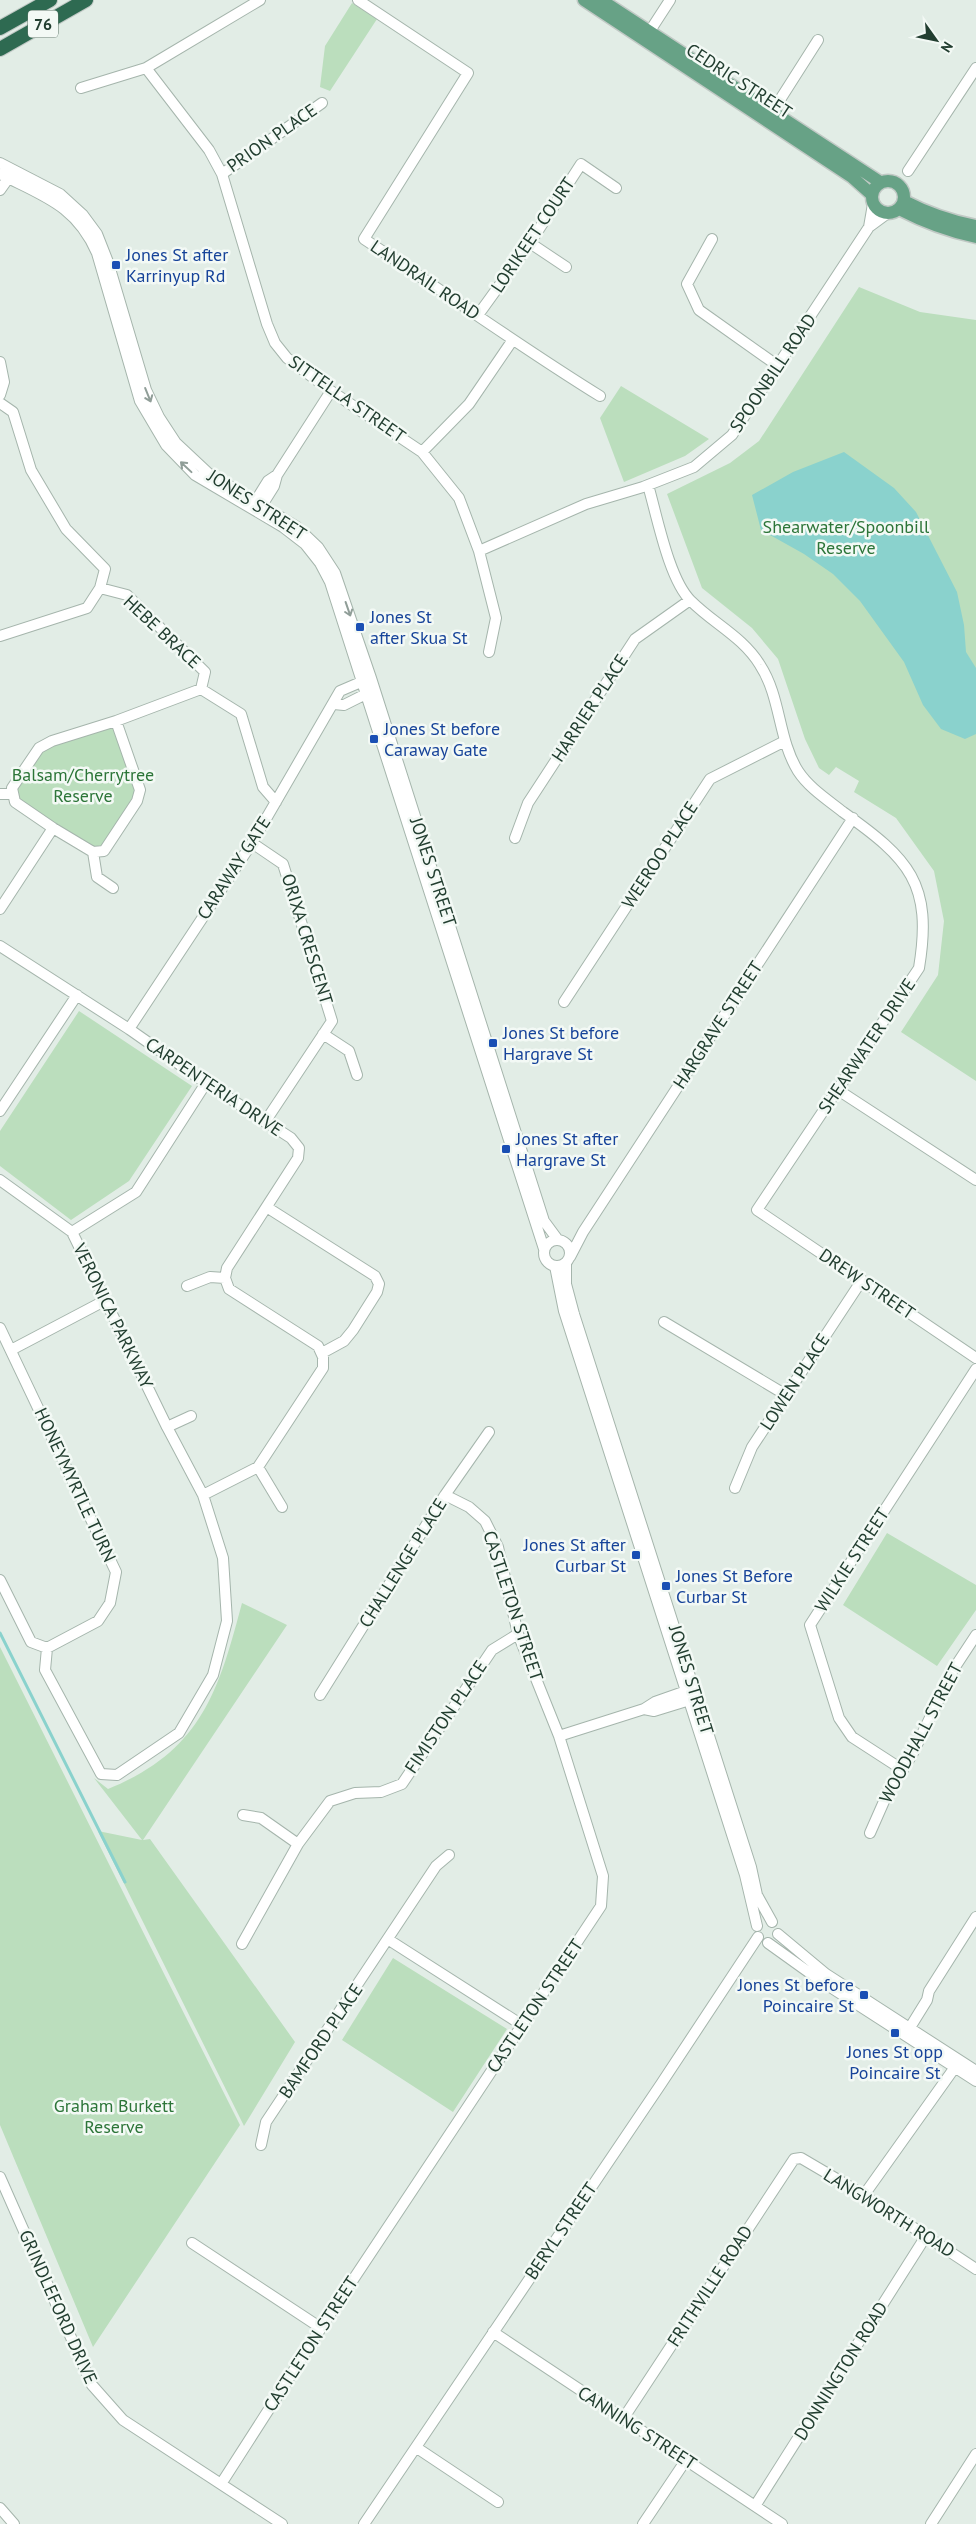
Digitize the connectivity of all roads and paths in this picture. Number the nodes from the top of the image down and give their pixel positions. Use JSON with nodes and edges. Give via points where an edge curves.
{"nodes":[{"id":1,"x":50,"y":0,"type":"edge"},
{"id":2,"x":86,"y":0,"type":"edge"},
{"id":3,"x":260,"y":0,"type":"edge"},
{"id":4,"x":584,"y":0,"type":"edge"},
{"id":5,"x":601,"y":0,"type":"edge"},
{"id":6,"x":670,"y":0,"type":"edge"},
{"id":7,"x":362,"y":1,"type":"edge"},
{"id":8,"x":0,"y":28,"type":"edge"},
{"id":9,"x":647,"y":36,"type":"junction"},
{"id":10,"x":818,"y":40,"type":"dead end"},
{"id":11,"x":0,"y":49,"type":"edge"},
{"id":12,"x":146,"y":68,"type":"junction"},
{"id":13,"x":976,"y":68,"type":"edge"},
{"id":14,"x":81,"y":88,"type":"dead end"},
{"id":15,"x":322,"y":103,"type":"dead end"},
{"id":16,"x":770,"y":116,"type":"junction"},
{"id":17,"x":4,"y":169,"type":"edge"},
{"id":18,"x":908,"y":171,"type":"dead end"},
{"id":19,"x":222,"y":174,"type":"junction"},
{"id":20,"x":880,"y":182,"type":"junction"},
{"id":21,"x":616,"y":188,"type":"dead end"},
{"id":22,"x":0,"y":190,"type":"edge"},
{"id":23,"x":872,"y":199,"type":"junction"},
{"id":24,"x":897,"y":207,"type":"junction"},
{"id":25,"x":869,"y":226,"type":"junction"},
{"id":26,"x":976,"y":226,"type":"edge"},
{"id":27,"x":976,"y":237,"type":"edge"},
{"id":28,"x":712,"y":239,"type":"dead end"},
{"id":29,"x":530,"y":243,"type":"junction"},
{"id":30,"x":566,"y":267,"type":"dead end"},
{"id":31,"x":478,"y":314,"type":"junction"},
{"id":32,"x":512,"y":341,"type":"junction"},
{"id":33,"x":0,"y":362,"type":"edge"},
{"id":34,"x":778,"y":366,"type":"junction"},
{"id":35,"x":331,"y":391,"type":"junction"},
{"id":36,"x":0,"y":396,"type":"edge"},
{"id":37,"x":600,"y":396,"type":"dead end"},
{"id":38,"x":0,"y":403,"type":"edge"},
{"id":39,"x":422,"y":452,"type":"junction"},
{"id":40,"x":648,"y":485,"type":"junction"},
{"id":41,"x":257,"y":507,"type":"junction"},
{"id":42,"x":479,"y":552,"type":"junction"},
{"id":43,"x":100,"y":588,"type":"junction"},
{"id":44,"x":690,"y":600,"type":"junction"},
{"id":45,"x":0,"y":636,"type":"edge"},
{"id":46,"x":489,"y":652,"type":"dead end"},
{"id":47,"x":367,"y":679,"type":"junction"},
{"id":48,"x":201,"y":690,"type":"junction"},
{"id":49,"x":371,"y":692,"type":"junction"},
{"id":50,"x":334,"y":704,"type":"junction"},
{"id":51,"x":116,"y":721,"type":"junction"},
{"id":52,"x":785,"y":741,"type":"junction"},
{"id":53,"x":0,"y":794,"type":"edge"},
{"id":54,"x":11,"y":794,"type":"junction"},
{"id":55,"x":276,"y":802,"type":"junction"},
{"id":56,"x":853,"y":818,"type":"junction"},
{"id":57,"x":53,"y":828,"type":"junction"},
{"id":58,"x":515,"y":838,"type":"dead end"},
{"id":59,"x":252,"y":844,"type":"junction"},
{"id":60,"x":93,"y":852,"type":"junction"},
{"id":61,"x":113,"y":888,"type":"dead end"},
{"id":62,"x":0,"y":909,"type":"edge"},
{"id":63,"x":0,"y":946,"type":"edge"},
{"id":64,"x":77,"y":995,"type":"junction"},
{"id":65,"x":564,"y":1002,"type":"dead end"},
{"id":66,"x":129,"y":1029,"type":"junction"},
{"id":67,"x":323,"y":1034,"type":"junction"},
{"id":68,"x":357,"y":1075,"type":"dead end"},
{"id":69,"x":206,"y":1084,"type":"junction"},
{"id":70,"x":838,"y":1090,"type":"junction"},
{"id":71,"x":0,"y":1111,"type":"edge"},
{"id":72,"x":265,"y":1122,"type":"junction"},
{"id":73,"x":0,"y":1180,"type":"edge"},
{"id":74,"x":976,"y":1180,"type":"edge"},
{"id":75,"x":268,"y":1208,"type":"junction"},
{"id":76,"x":757,"y":1210,"type":"joint"},
{"id":77,"x":72,"y":1232,"type":"junction"},
{"id":78,"x":583,"y":1232,"type":"junction"},
{"id":79,"x":560,"y":1240,"type":"junction"},
{"id":80,"x":544,"y":1249,"type":"junction"},
{"id":81,"x":568,"y":1260,"type":"junction"},
{"id":82,"x":555,"y":1266,"type":"junction"},
{"id":83,"x":225,"y":1278,"type":"junction"},
{"id":84,"x":862,"y":1280,"type":"junction"},
{"id":85,"x":187,"y":1286,"type":"dead end"},
{"id":86,"x":106,"y":1300,"type":"junction"},
{"id":87,"x":664,"y":1322,"type":"dead end"},
{"id":88,"x":0,"y":1328,"type":"edge"},
{"id":89,"x":11,"y":1350,"type":"junction"},
{"id":90,"x":322,"y":1353,"type":"junction"},
{"id":91,"x":976,"y":1358,"type":"edge"},
{"id":92,"x":976,"y":1369,"type":"edge"},
{"id":93,"x":786,"y":1395,"type":"junction"},
{"id":94,"x":191,"y":1416,"type":"dead end"},
{"id":95,"x":167,"y":1427,"type":"junction"},
{"id":96,"x":489,"y":1432,"type":"dead end"},
{"id":97,"x":258,"y":1467,"type":"junction"},
{"id":98,"x":735,"y":1488,"type":"dead end"},
{"id":99,"x":203,"y":1495,"type":"junction"},
{"id":100,"x":445,"y":1495,"type":"junction"},
{"id":101,"x":282,"y":1507,"type":"dead end"},
{"id":102,"x":0,"y":1580,"type":"edge"},
{"id":103,"x":518,"y":1634,"type":"junction"},
{"id":104,"x":976,"y":1635,"type":"edge"},
{"id":105,"x":47,"y":1648,"type":"junction"},
{"id":106,"x":691,"y":1694,"type":"junction"},
{"id":107,"x":320,"y":1695,"type":"dead end"},
{"id":108,"x":559,"y":1736,"type":"junction"},
{"id":109,"x":903,"y":1770,"type":"junction"},
{"id":110,"x":243,"y":1815,"type":"dead end"},
{"id":111,"x":870,"y":1833,"type":"dead end"},
{"id":112,"x":298,"y":1844,"type":"junction"},
{"id":113,"x":449,"y":1855,"type":"dead end"},
{"id":114,"x":976,"y":1917,"type":"edge"},
{"id":115,"x":772,"y":1922,"type":"junction"},
{"id":116,"x":757,"y":1926,"type":"junction"},
{"id":117,"x":778,"y":1934,"type":"junction"},
{"id":118,"x":758,"y":1937,"type":"junction"},
{"id":119,"x":389,"y":1940,"type":"junction"},
{"id":120,"x":768,"y":1943,"type":"junction"},
{"id":121,"x":242,"y":1944,"type":"dead end"},
{"id":122,"x":522,"y":2025,"type":"junction"},
{"id":123,"x":904,"y":2029,"type":"junction"},
{"id":124,"x":953,"y":2061,"type":"junction"},
{"id":125,"x":976,"y":2071,"type":"edge"},
{"id":126,"x":976,"y":2081,"type":"edge"},
{"id":127,"x":261,"y":2145,"type":"dead end"},
{"id":128,"x":801,"y":2158,"type":"joint"},
{"id":129,"x":0,"y":2177,"type":"edge"},
{"id":130,"x":864,"y":2195,"type":"junction"},
{"id":131,"x":926,"y":2236,"type":"junction"},
{"id":132,"x":192,"y":2243,"type":"dead end"},
{"id":133,"x":976,"y":2269,"type":"edge"},
{"id":134,"x":321,"y":2328,"type":"junction"},
{"id":135,"x":492,"y":2332,"type":"junction"},
{"id":136,"x":623,"y":2419,"type":"junction"},
{"id":137,"x":417,"y":2448,"type":"junction"},
{"id":138,"x":976,"y":2454,"type":"edge"},
{"id":139,"x":686,"y":2460,"type":"junction"},
{"id":140,"x":222,"y":2484,"type":"junction"},
{"id":141,"x":498,"y":2502,"type":"dead end"},
{"id":142,"x":755,"y":2506,"type":"junction"},
{"id":143,"x":0,"y":2508,"type":"edge"},
{"id":144,"x":14,"y":2524,"type":"edge"},
{"id":145,"x":282,"y":2524,"type":"edge"},
{"id":146,"x":364,"y":2524,"type":"edge"},
{"id":147,"x":644,"y":2524,"type":"edge"},
{"id":148,"x":782,"y":2524,"type":"edge"},
{"id":149,"x":931,"y":2524,"type":"edge"}],
"edges":[{"from":1,"to":8,"type":"highway","number":"76"},
{"from":2,"to":11,"type":"highway","number":"76"},
{"from":3,"to":12,"type":"street"},
{"from":4,"to":9,"type":"main road","name":"CEDRIC STREET"},
{"from":5,"to":9,"type":"main road","name":"CEDRIC STREET"},
{"from":6,"to":9,"type":"street"},
{"from":7,"to":31,"type":"street","name":"LANDRAIL ROAD","via":[[468,73],[364,239]]},
{"from":9,"to":16,"type":"main road","name":"CEDRIC STREET"},
{"from":10,"to":16,"type":"street"},
{"from":12,"to":14,"type":"street"},
{"from":12,"to":19,"type":"street","name":"SITTELLA STREET","via":[[209,150]]},
{"from":13,"to":18,"type":"street"},
{"from":15,"to":19,"type":"street","name":"PRION PLACE"},
{"from":16,"to":20,"type":"main road","name":"CEDRIC STREET"},
{"from":16,"to":23,"type":"main road","name":"CEDRIC STREET","via":[[852,177]]},
{"from":17,"to":22,"type":"street"},
{"from":17,"to":41,"type":"street","name":"JONES STREET","via":[[60,194],[83,215],[97,234],[108,262],[146,390],[167,430],[197,464]]},
{"from":19,"to":35,"type":"street","name":"SITTELLA STREET","via":[[275,343],[287,358]]},
{"from":20,"to":23,"type":"main road"},
{"from":20,"to":24,"type":"main road","name":"CEDRIC STREET","via":[[896,182],[903,190]]},
{"from":21,"to":29,"type":"street","name":"LORIKEET COURT","via":[[581,164]]},
{"from":23,"to":24,"type":"main road","name":"CEDRIC STREET","via":[[880,211]]},
{"from":23,"to":25,"type":"street","name":"SPOONBILL ROAD"},
{"from":24,"to":25,"type":"street","name":"SPOONBILL ROAD"},
{"from":24,"to":26,"type":"main road","name":"CEDRIC STREET"},
{"from":24,"to":27,"type":"main road","name":"CEDRIC STREET","via":[[924,221]]},
{"from":25,"to":34,"type":"street","name":"SPOONBILL ROAD"},
{"from":28,"to":34,"type":"street","via":[[687,284],[699,310]]},
{"from":29,"to":30,"type":"street"},
{"from":29,"to":31,"type":"street","name":"LORIKEET COURT"},
{"from":31,"to":32,"type":"street","name":"LANDRAIL ROAD"},
{"from":32,"to":37,"type":"street","name":"LANDRAIL ROAD"},
{"from":32,"to":39,"type":"street","via":[[469,404]]},
{"from":33,"to":36,"type":"street","via":[[4,382]]},
{"from":34,"to":40,"type":"street","name":"SPOONBILL ROAD","via":[[732,435],[694,467]]},
{"from":35,"to":39,"type":"street","name":"SITTELLA STREET"},
{"from":35,"to":41,"type":"street","via":[[277,475],[268,481]]},
{"from":38,"to":43,"type":"street","via":[[13,412],[31,470],[66,530],[105,569]]},
{"from":39,"to":42,"type":"street","name":"SITTELLA STREET","via":[[459,498]]},
{"from":40,"to":42,"type":"street","name":"SPOONBILL ROAD","via":[[586,504]]},
{"from":40,"to":44,"type":"street","name":"SHEARWATER DRIVE","via":[[676,580]]},
{"from":41,"to":47,"type":"street","name":"JONES STREET","via":[[297,527],[326,558],[342,589]]},
{"from":42,"to":46,"type":"street","name":"SITTELLA STREET","via":[[496,618]]},
{"from":43,"to":45,"type":"street","via":[[87,608]]},
{"from":43,"to":48,"type":"street","name":"HEBE BRACE","via":[[126,595],[206,672]]},
{"from":44,"to":52,"type":"street","name":"SHEARWATER DRIVE","via":[[746,645],[761,667],[775,701]]},
{"from":44,"to":58,"type":"street","name":"HARRIER PLACE","via":[[634,639],[528,803]]},
{"from":47,"to":49,"type":"street","name":"JONES STREET"},
{"from":47,"to":50,"type":"street","name":"CARAWAY GATE","via":[[340,691]]},
{"from":48,"to":51,"type":"street"},
{"from":48,"to":55,"type":"street","via":[[241,714],[263,787]]},
{"from":49,"to":50,"type":"street","via":[[344,705]]},
{"from":49,"to":79,"type":"street","name":"JONES STREET","via":[[544,1221]]},
{"from":49,"to":80,"type":"street","name":"JONES STREET"},
{"from":50,"to":55,"type":"street","name":"CARAWAY GATE"},
{"from":51,"to":54,"type":"street","via":[[39,748]]},
{"from":51,"to":60,"type":"street","via":[[140,790],[137,801],[104,851]]},
{"from":52,"to":56,"type":"street","name":"SHEARWATER DRIVE","via":[[798,771],[808,783]]},
{"from":52,"to":65,"type":"street","name":"WEEROO PLACE","via":[[710,779]]},
{"from":53,"to":54,"type":"street"},
{"from":54,"to":57,"type":"street","via":[[15,802]]},
{"from":55,"to":59,"type":"street","name":"CARAWAY GATE"},
{"from":56,"to":70,"type":"street","name":"SHEARWATER DRIVE","via":[[901,858],[916,885],[924,937],[919,968]]},
{"from":56,"to":78,"type":"street","name":"HARGRAVE STREET"},
{"from":57,"to":60,"type":"street"},
{"from":57,"to":62,"type":"street"},
{"from":59,"to":66,"type":"street","name":"CARAWAY GATE"},
{"from":59,"to":67,"type":"street","name":"ORIXA CRESCENT","via":[[283,864],[332,1021]]},
{"from":60,"to":61,"type":"street","via":[[97,877]]},
{"from":63,"to":64,"type":"street","name":"CARPENTERIA DRIVE"},
{"from":64,"to":66,"type":"street","name":"CARPENTERIA DRIVE"},
{"from":64,"to":71,"type":"street"},
{"from":66,"to":69,"type":"street","name":"CARPENTERIA DRIVE"},
{"from":67,"to":68,"type":"street","via":[[349,1051]]},
{"from":67,"to":72,"type":"street","name":"ORIXA CRESCENT"},
{"from":69,"to":72,"type":"street","name":"CARPENTERIA DRIVE"},
{"from":69,"to":77,"type":"street","via":[[136,1192]]},
{"from":70,"to":74,"type":"street"},
{"from":70,"to":76,"type":"street","name":"SHEARWATER DRIVE"},
{"from":72,"to":75,"type":"street","name":"CARPENTERIA DRIVE","via":[[291,1138],[299,1148],[298,1158]]},
{"from":73,"to":77,"type":"street","name":"VERONICA PARKWAY"},
{"from":75,"to":83,"type":"street","name":"CARPENTERIA DRIVE","via":[[227,1268]]},
{"from":75,"to":90,"type":"street","via":[[374,1276],[379,1284],[353,1330],[339,1344]]},
{"from":76,"to":84,"type":"street","name":"DREW STREET"},
{"from":77,"to":86,"type":"street","name":"VERONICA PARKWAY"},
{"from":78,"to":79,"type":"street"},
{"from":78,"to":81,"type":"street","name":"HARGRAVE STREET"},
{"from":79,"to":80,"type":"street","via":[[549,1242]]},
{"from":79,"to":81,"type":"street","name":"JONES STREET","via":[[568,1246]]},
{"from":80,"to":82,"type":"street","name":"JONES STREET","via":[[544,1258]]},
{"from":81,"to":82,"type":"street"},
{"from":81,"to":106,"type":"street","name":"JONES STREET","via":[[569,1296]]},
{"from":82,"to":106,"type":"street","name":"JONES STREET","via":[[564,1311]]},
{"from":83,"to":85,"type":"street","via":[[210,1277]]},
{"from":83,"to":90,"type":"street","via":[[230,1288],[318,1346]]},
{"from":84,"to":91,"type":"street","name":"DREW STREET"},
{"from":84,"to":93,"type":"street","name":"LOWEN PLACE"},
{"from":86,"to":89,"type":"street"},
{"from":86,"to":95,"type":"street","name":"VERONICA PARKWAY"},
{"from":87,"to":93,"type":"street"},
{"from":88,"to":89,"type":"street","name":"HONEYMYRTLE TURN"},
{"from":89,"to":105,"type":"street","name":"HONEYMYRTLE TURN","via":[[116,1572],[110,1603],[98,1621]]},
{"from":90,"to":97,"type":"street","via":[[322,1368]]},
{"from":92,"to":109,"type":"street","name":"WILKIE STREET","via":[[810,1625],[838,1718],[852,1737]]},
{"from":93,"to":98,"type":"street","name":"LOWEN PLACE","via":[[752,1447]]},
{"from":94,"to":95,"type":"street"},
{"from":95,"to":99,"type":"street","name":"VERONICA PARKWAY"},
{"from":96,"to":100,"type":"street","name":"CHALLENGE PLACE"},
{"from":97,"to":99,"type":"street"},
{"from":97,"to":101,"type":"street"},
{"from":99,"to":105,"type":"street","name":"VERONICA PARKWAY","via":[[224,1558],[227,1621],[213,1676],[179,1732],[117,1775],[101,1774],[45,1670]]},
{"from":100,"to":103,"type":"street","name":"CASTLETON STREET","via":[[485,1521],[498,1548]]},
{"from":100,"to":107,"type":"street","name":"CHALLENGE PLACE"},
{"from":102,"to":105,"type":"street","via":[[31,1642]]},
{"from":103,"to":108,"type":"street","name":"CASTLETON STREET"},
{"from":103,"to":112,"type":"street","name":"FIMISTON PLACE","via":[[492,1650],[402,1784],[381,1792],[355,1793],[330,1801]]},
{"from":104,"to":109,"type":"street","name":"WOODHALL STREET","via":[[953,1670]]},
{"from":106,"to":108,"type":"street"},
{"from":106,"to":115,"type":"street","name":"JONES STREET","via":[[751,1867],[757,1895]]},
{"from":106,"to":116,"type":"street","name":"JONES STREET"},
{"from":108,"to":122,"type":"street","name":"CASTLETON STREET","via":[[603,1876],[601,1906]]},
{"from":109,"to":111,"type":"street","name":"WOODHALL STREET","via":[[889,1790]]},
{"from":110,"to":112,"type":"street","via":[[261,1818]]},
{"from":112,"to":121,"type":"street","name":"FIMISTON PLACE"},
{"from":113,"to":119,"type":"street","name":"BAMFORD PLACE","via":[[436,1866]]},
{"from":114,"to":123,"type":"street"},
{"from":115,"to":116,"type":"street","via":[[762,1922]]},
{"from":115,"to":117,"type":"street","name":"JONES STREET"},
{"from":116,"to":118,"type":"street","name":"JONES STREET"},
{"from":117,"to":120,"type":"street"},
{"from":117,"to":123,"type":"street","name":"JONES STREET","via":[[826,1974]]},
{"from":118,"to":120,"type":"street","name":"JONES STREET"},
{"from":118,"to":135,"type":"street","name":"BERYL STREET"},
{"from":119,"to":122,"type":"street"},
{"from":119,"to":127,"type":"street","name":"BAMFORD PLACE","via":[[266,2122]]},
{"from":120,"to":123,"type":"street","name":"JONES STREET","via":[[821,1981]]},
{"from":122,"to":134,"type":"street","name":"CASTLETON STREET"},
{"from":123,"to":124,"type":"street","name":"JONES STREET"},
{"from":124,"to":125,"type":"street","name":"JONES STREET"},
{"from":124,"to":126,"type":"street","name":"JONES STREET"},
{"from":124,"to":130,"type":"street","via":[[935,2095]]},
{"from":128,"to":130,"type":"street","name":"LANGWORTH ROAD"},
{"from":128,"to":136,"type":"street","name":"FRITHVILLE ROAD","via":[[794,2159],[788,2167]]},
{"from":129,"to":140,"type":"street","name":"GRINDLEFORD DRIVE","via":[[92,2385],[122,2420]]},
{"from":130,"to":131,"type":"street","name":"LANGWORTH ROAD"},
{"from":131,"to":133,"type":"street","name":"LANGWORTH ROAD"},
{"from":131,"to":142,"type":"street","name":"DONNINGTON ROAD"},
{"from":132,"to":134,"type":"street"},
{"from":134,"to":140,"type":"street","name":"CASTLETON STREET"},
{"from":135,"to":136,"type":"street","name":"CANNING STREET"},
{"from":135,"to":137,"type":"street","name":"BERYL STREET"},
{"from":136,"to":139,"type":"street","name":"CANNING STREET"},
{"from":137,"to":141,"type":"street"},
{"from":137,"to":146,"type":"street","name":"BERYL STREET"},
{"from":138,"to":149,"type":"street"},
{"from":139,"to":142,"type":"street","name":"CANNING STREET"},
{"from":139,"to":147,"type":"street"},
{"from":140,"to":145,"type":"street","name":"GRINDLEFORD DRIVE"},
{"from":142,"to":148,"type":"street","name":"CANNING STREET"},
{"from":143,"to":144,"type":"street"}]}
